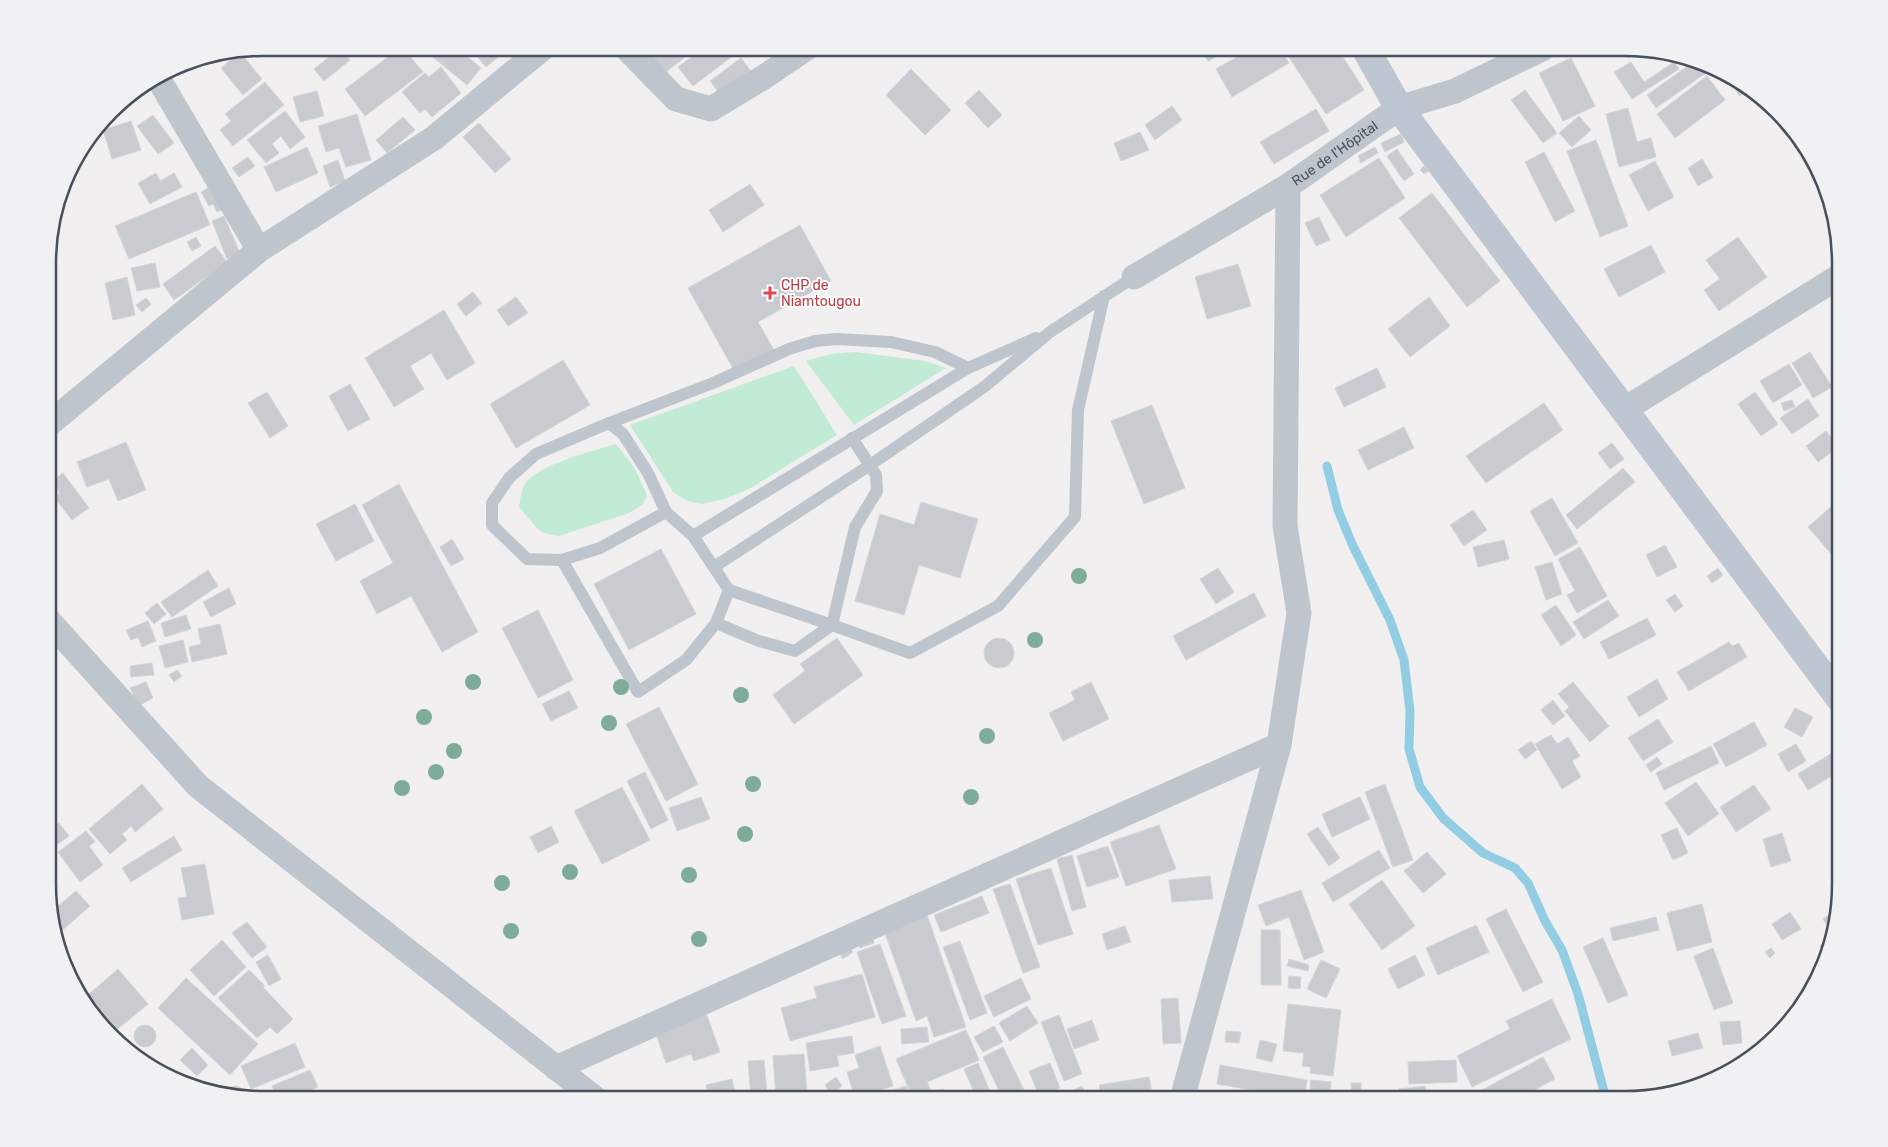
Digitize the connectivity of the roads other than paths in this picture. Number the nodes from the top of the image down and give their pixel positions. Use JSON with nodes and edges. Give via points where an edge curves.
{"nodes":[{"id":1,"x":533,"y":56,"type":"edge"},
{"id":2,"x":634,"y":56,"type":"edge"},
{"id":3,"x":795,"y":56,"type":"edge"},
{"id":4,"x":1370,"y":56,"type":"edge"},
{"id":5,"x":1527,"y":56,"type":"edge"},
{"id":6,"x":161,"y":83,"type":"edge"},
{"id":7,"x":1399,"y":108,"type":"junction"},
{"id":8,"x":1288,"y":186,"type":"junction"},
{"id":9,"x":260,"y":250,"type":"junction"},
{"id":10,"x":1134,"y":277,"type":"joint"},
{"id":11,"x":1832,"y":281,"type":"edge"},
{"id":12,"x":1104,"y":296,"type":"junction"},
{"id":13,"x":1050,"y":332,"type":"junction"},
{"id":14,"x":968,"y":368,"type":"junction"},
{"id":15,"x":1625,"y":409,"type":"junction"},
{"id":16,"x":56,"y":418,"type":"edge"},
{"id":17,"x":609,"y":423,"type":"junction"},
{"id":18,"x":852,"y":438,"type":"junction"},
{"id":19,"x":870,"y":466,"type":"junction"},
{"id":20,"x":666,"y":512,"type":"junction"},
{"id":21,"x":693,"y":536,"type":"junction"},
{"id":22,"x":562,"y":560,"type":"junction"},
{"id":23,"x":714,"y":567,"type":"junction"},
{"id":24,"x":728,"y":590,"type":"junction"},
{"id":25,"x":716,"y":623,"type":"junction"},
{"id":26,"x":832,"y":625,"type":"junction"},
{"id":27,"x":56,"y":629,"type":"edge"},
{"id":28,"x":1832,"y":688,"type":"edge"},
{"id":29,"x":1280,"y":745,"type":"junction"},
{"id":30,"x":556,"y":1068,"type":"junction"},
{"id":31,"x":586,"y":1091,"type":"edge"},
{"id":32,"x":1184,"y":1091,"type":"edge"}],
"edges":[{"from":1,"to":9,"type":"street","via":[[434,138]]},
{"from":2,"to":3,"type":"street","via":[[676,99],[711,110]]},
{"from":4,"to":7,"type":"main road"},
{"from":5,"to":7,"type":"street","name":"Rue de l'Hôpital","via":[[1455,91]]},
{"from":6,"to":9,"type":"street"},
{"from":7,"to":8,"type":"street","name":"Rue de l'Hôpital"},
{"from":7,"to":15,"type":"main road"},
{"from":8,"to":10,"type":"street","name":"Rue de l'Hôpital"},
{"from":8,"to":29,"type":"street","via":[[1285,526],[1299,613]]},
{"from":9,"to":16,"type":"street"},
{"from":10,"to":12,"type":"lane"},
{"from":11,"to":15,"type":"street"},
{"from":12,"to":13,"type":"lane"},
{"from":12,"to":26,"type":"lane","via":[[1078,410],[1075,517],[998,606],[910,653]]},
{"from":13,"to":14,"type":"lane"},
{"from":13,"to":19,"type":"lane","via":[[984,387]]},
{"from":14,"to":17,"type":"lane","via":[[935,352],[891,342],[815,341]]},
{"from":14,"to":18,"type":"lane"},
{"from":15,"to":28,"type":"main road"},
{"from":17,"to":20,"type":"lane","via":[[623,434],[648,473]]},
{"from":17,"to":22,"type":"lane","via":[[536,454],[509,478],[492,503],[492,525],[527,559]]},
{"from":18,"to":19,"type":"lane"},
{"from":18,"to":21,"type":"lane"},
{"from":19,"to":23,"type":"lane"},
{"from":19,"to":26,"type":"lane","via":[[876,475],[877,491],[855,527]]},
{"from":20,"to":21,"type":"lane"},
{"from":20,"to":22,"type":"lane","via":[[600,548]]},
{"from":21,"to":23,"type":"lane"},
{"from":22,"to":25,"type":"lane","via":[[638,692],[686,660]]},
{"from":23,"to":24,"type":"lane"},
{"from":24,"to":25,"type":"lane"},
{"from":24,"to":26,"type":"lane"},
{"from":25,"to":26,"type":"lane","via":[[759,641],[795,651]]},
{"from":27,"to":30,"type":"street","via":[[198,786]]},
{"from":29,"to":30,"type":"street"},
{"from":29,"to":32,"type":"street"},
{"from":30,"to":31,"type":"street"}]}
